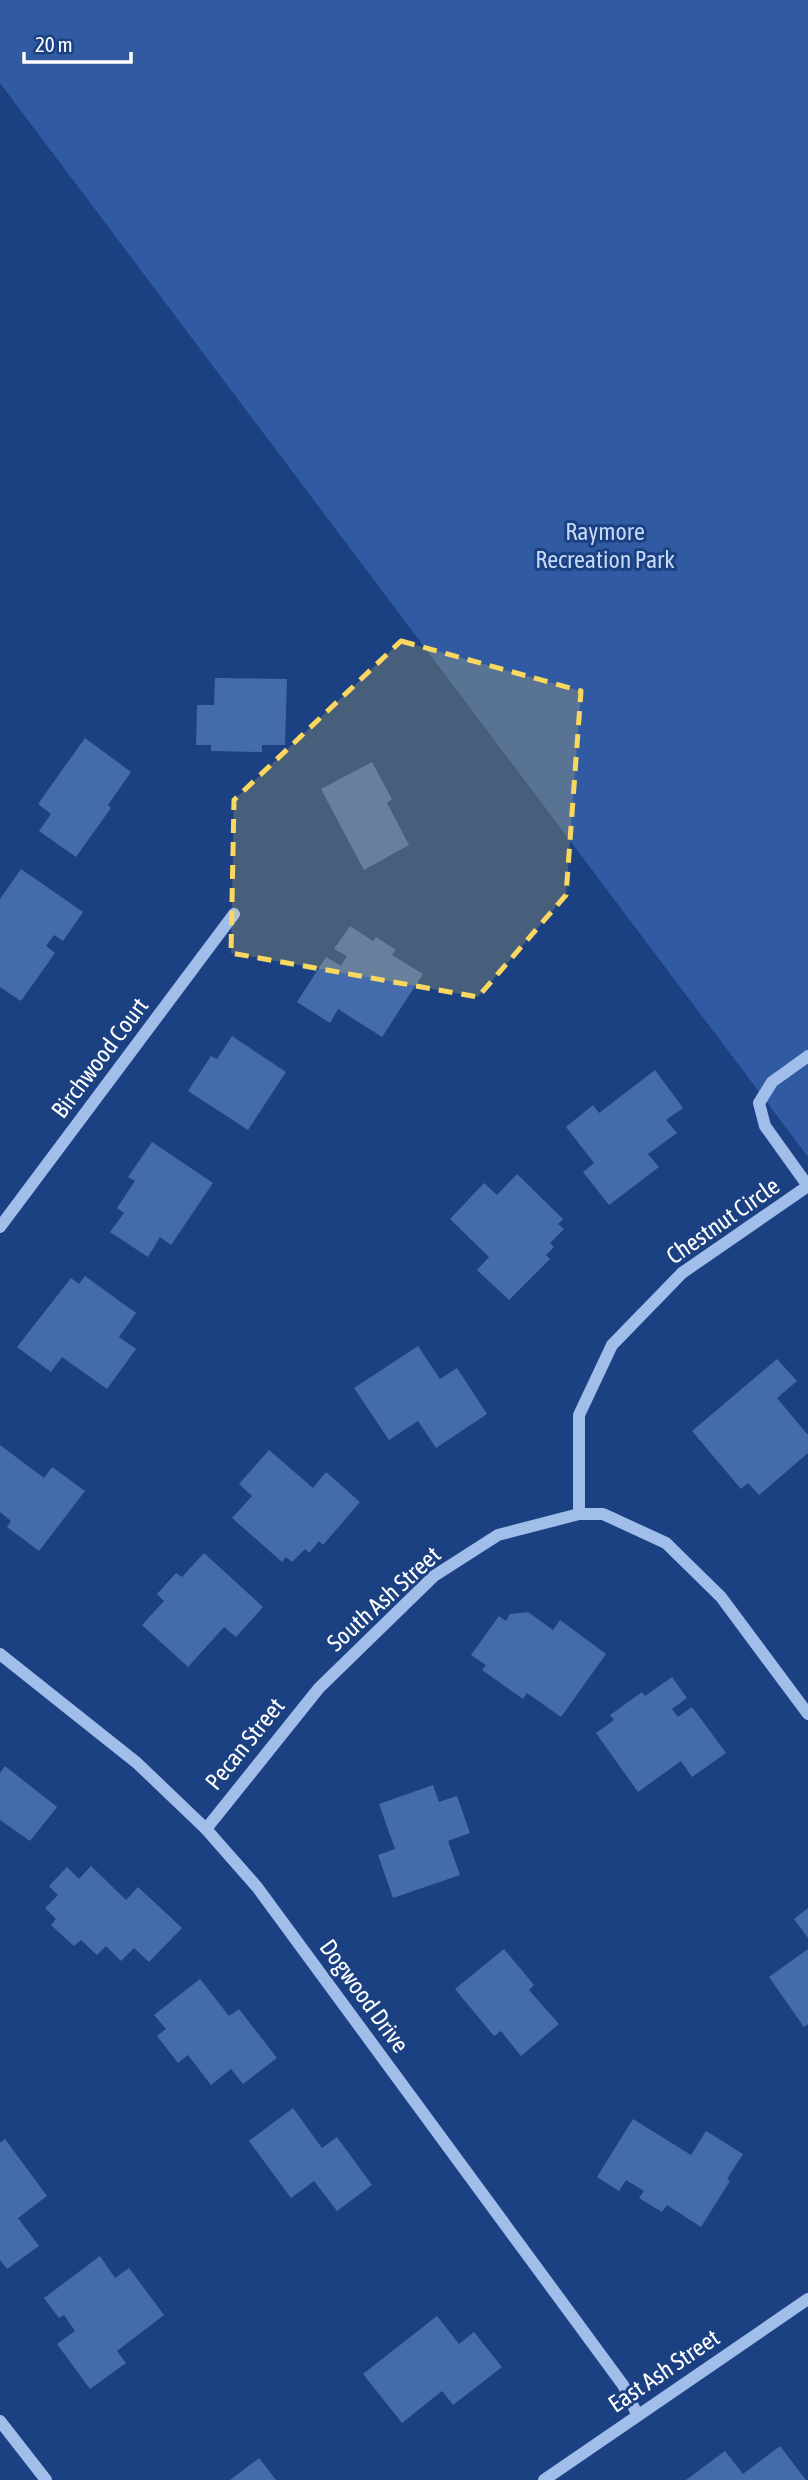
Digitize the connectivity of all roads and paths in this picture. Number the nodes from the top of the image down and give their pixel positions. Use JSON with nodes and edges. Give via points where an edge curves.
{"nodes":[{"id":1,"x":234,"y":914,"type":"dead end"},
{"id":2,"x":808,"y":1056,"type":"edge"},
{"id":3,"x":0,"y":1227,"type":"edge"},
{"id":4,"x":579,"y":1514,"type":"junction"},
{"id":5,"x":0,"y":1654,"type":"edge"},
{"id":6,"x":319,"y":1688,"type":"joint"},
{"id":7,"x":808,"y":1714,"type":"edge"},
{"id":8,"x":206,"y":1829,"type":"junction"},
{"id":9,"x":808,"y":2299,"type":"edge"},
{"id":10,"x":637,"y":2414,"type":"junction"},
{"id":11,"x":0,"y":2421,"type":"edge"},
{"id":12,"x":46,"y":2480,"type":"edge"},
{"id":13,"x":544,"y":2480,"type":"edge"}],
"edges":[{"from":1,"to":3,"type":"street","name":"Birchwood Court"},
{"from":2,"to":4,"type":"street","name":"Chestnut Circle","via":[[772,1082],[759,1103],[765,1126],[808,1186],[681,1273],[612,1345],[579,1415]]},
{"from":4,"to":6,"type":"street","name":"South Ash Street","via":[[498,1535],[434,1576]]},
{"from":4,"to":7,"type":"street","name":"South Ash Street","via":[[603,1514],[666,1544],[721,1597]]},
{"from":5,"to":8,"type":"street","name":"Dogwood Drive","via":[[137,1763]]},
{"from":6,"to":8,"type":"street","name":"Pecan Street"},
{"from":8,"to":10,"type":"street","name":"Dogwood Drive","via":[[257,1887],[346,2007],[623,2385]]},
{"from":9,"to":10,"type":"street","name":"East Ash Street"},
{"from":10,"to":13,"type":"street","name":"East Ash Street"},
{"from":11,"to":12,"type":"street"}]}
